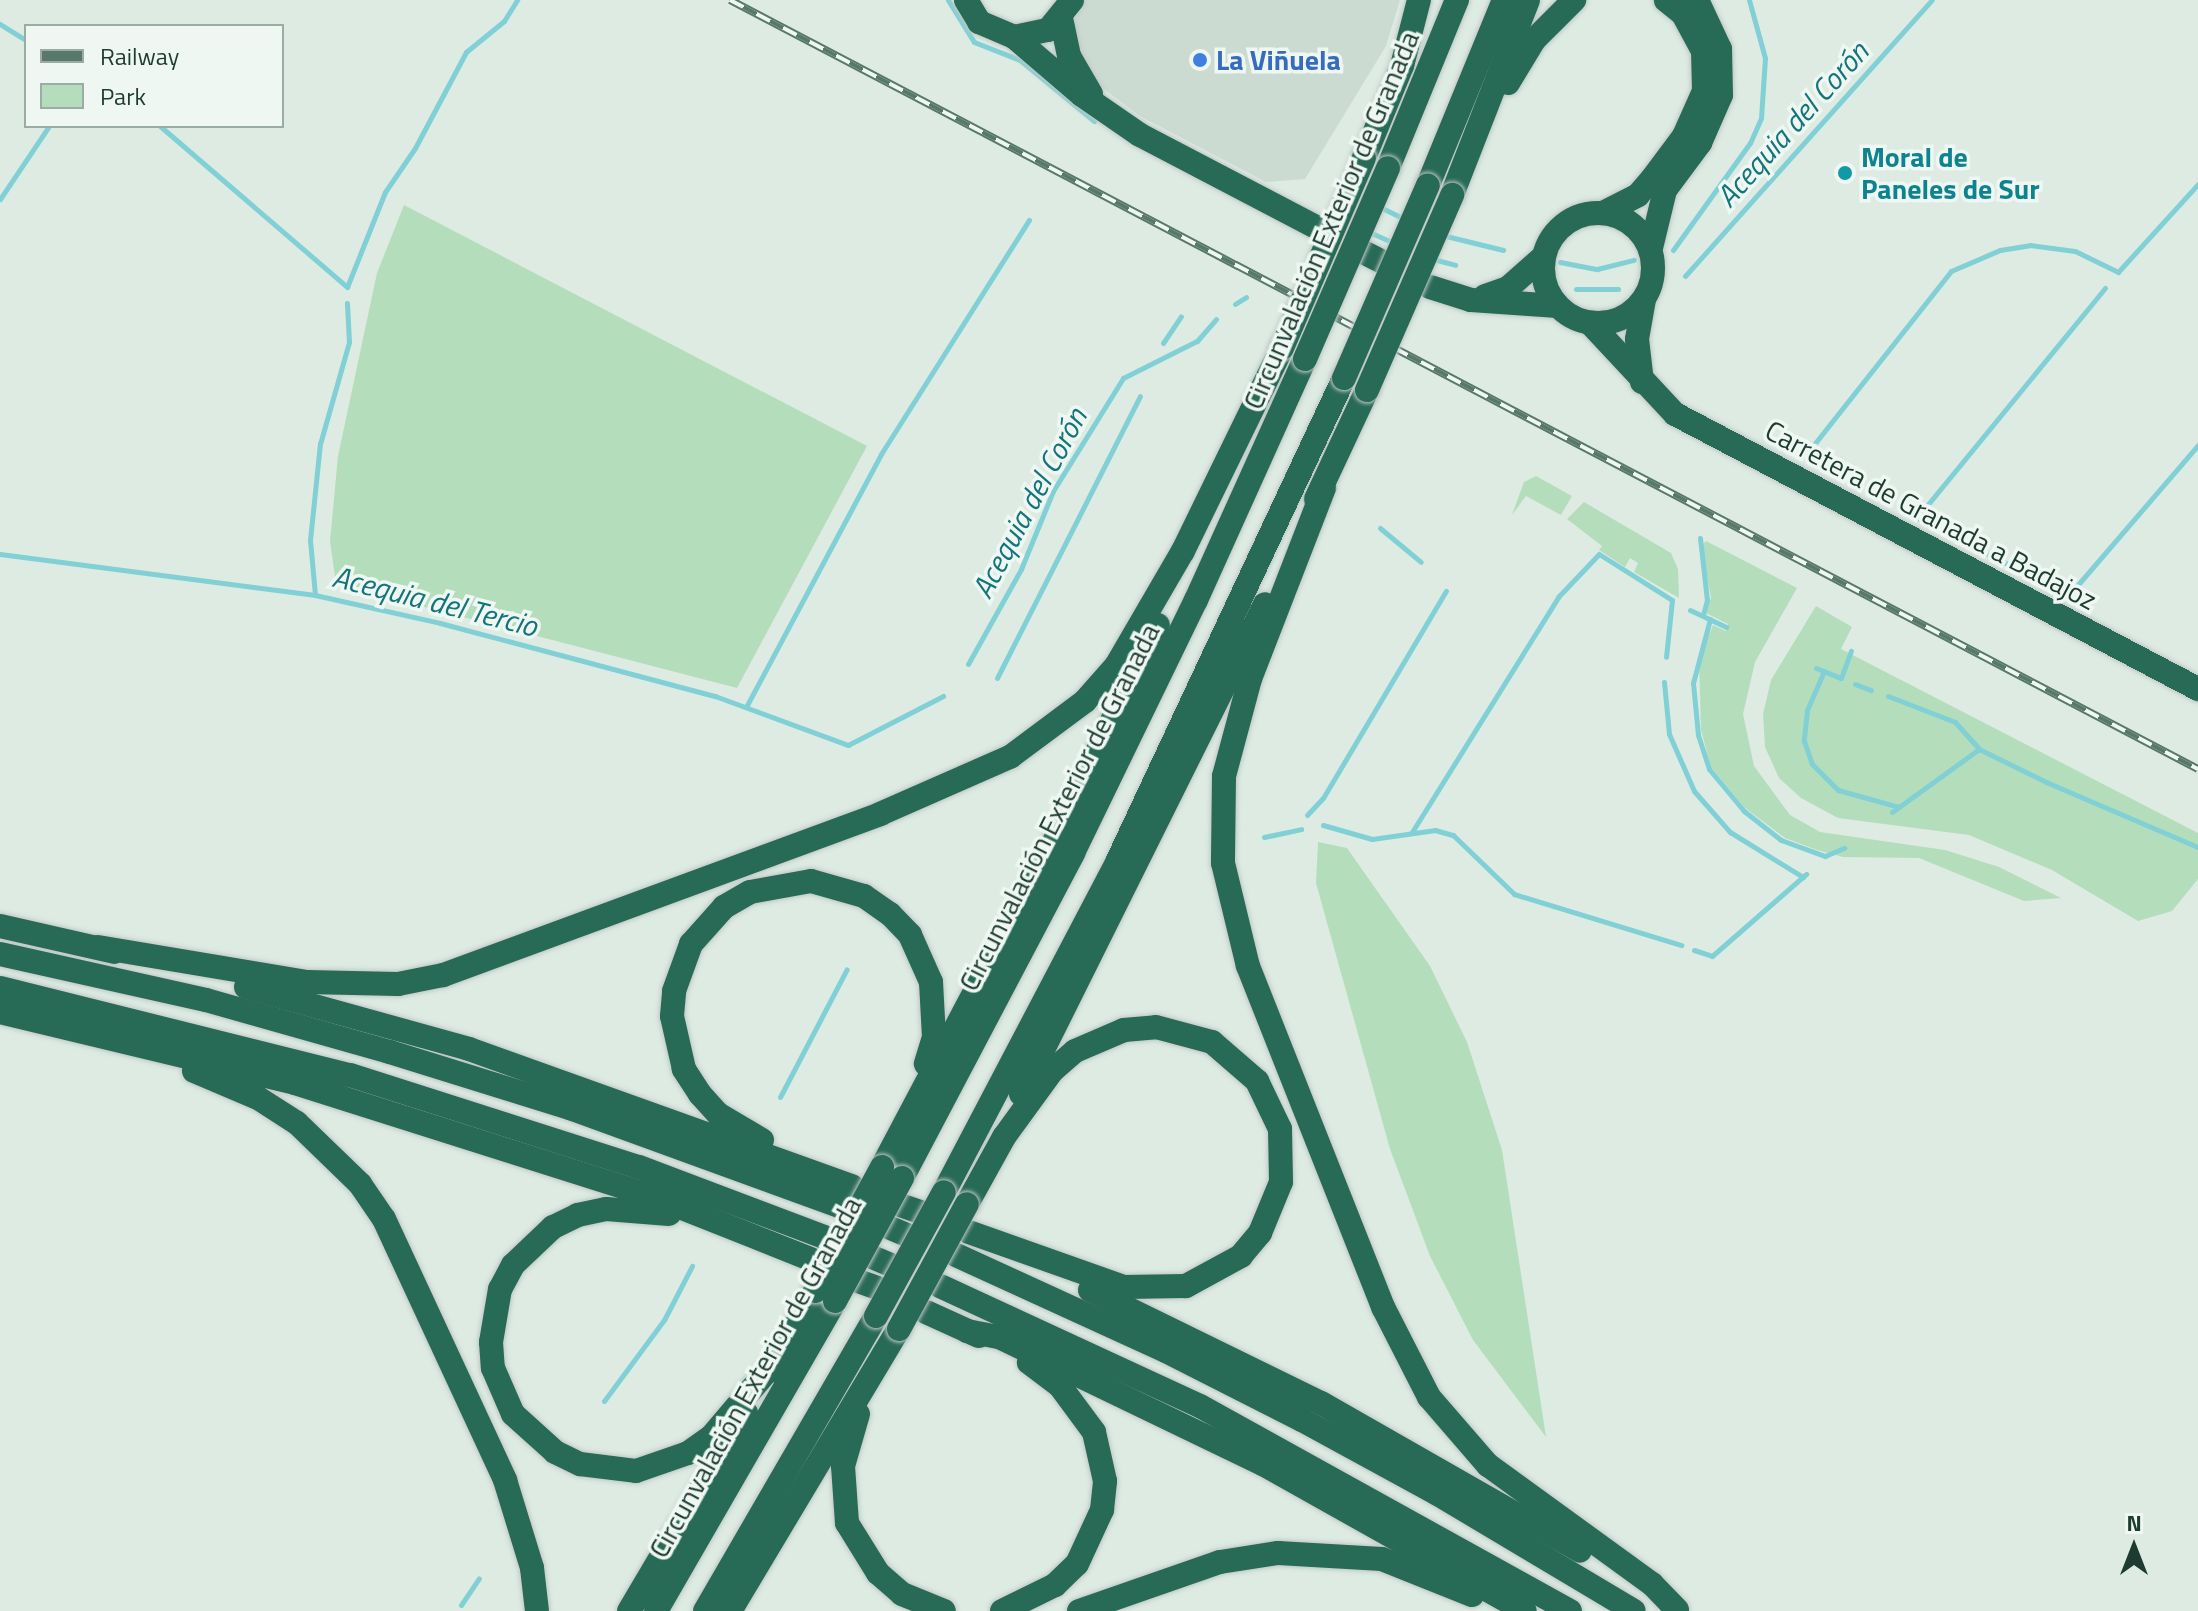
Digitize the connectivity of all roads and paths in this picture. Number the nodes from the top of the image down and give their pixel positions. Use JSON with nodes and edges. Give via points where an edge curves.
{"nodes":[{"id":1,"x":966,"y":0,"type":"edge"},
{"id":2,"x":1419,"y":0,"type":"edge"},
{"id":3,"x":1434,"y":0,"type":"edge"},
{"id":4,"x":1457,"y":0,"type":"edge"},
{"id":5,"x":1504,"y":0,"type":"edge"},
{"id":6,"x":1528,"y":0,"type":"edge"},
{"id":7,"x":1574,"y":0,"type":"edge"},
{"id":8,"x":1666,"y":0,"type":"edge"},
{"id":9,"x":1697,"y":0,"type":"edge"},
{"id":10,"x":1066,"y":9,"type":"edge"},
{"id":11,"x":1014,"y":37,"type":"junction"},
{"id":12,"x":1402,"y":66,"type":"junction"},
{"id":13,"x":1097,"y":102,"type":"junction"},
{"id":14,"x":1472,"y":148,"type":"junction"},
{"id":15,"x":1605,"y":212,"type":"junction"},
{"id":16,"x":1320,"y":229,"type":"dead end"},
{"id":17,"x":1651,"y":248,"type":"junction"},
{"id":18,"x":1544,"y":256,"type":"junction"},
{"id":19,"x":1430,"y":287,"type":"dead end"},
{"id":20,"x":1471,"y":300,"type":"junction"},
{"id":21,"x":1644,"y":300,"type":"junction"},
{"id":22,"x":1558,"y":306,"type":"junction"},
{"id":23,"x":1590,"y":323,"type":"junction"},
{"id":24,"x":1643,"y":384,"type":"junction"},
{"id":25,"x":1243,"y":433,"type":"junction"},
{"id":26,"x":1324,"y":488,"type":"junction"},
{"id":27,"x":2198,"y":689,"type":"edge"},
{"id":28,"x":0,"y":926,"type":"edge"},
{"id":29,"x":98,"y":947,"type":"junction"},
{"id":30,"x":0,"y":954,"type":"edge"},
{"id":31,"x":0,"y":988,"type":"edge"},
{"id":32,"x":0,"y":1012,"type":"edge"},
{"id":33,"x":64,"y":1026,"type":"junction"},
{"id":34,"x":905,"y":1126,"type":"junction"},
{"id":35,"x":1004,"y":1137,"type":"junction"},
{"id":36,"x":800,"y":1166,"type":"junction"},
{"id":37,"x":892,"y":1172,"type":"junction"},
{"id":38,"x":725,"y":1224,"type":"junction"},
{"id":39,"x":969,"y":1232,"type":"dead end"},
{"id":40,"x":824,"y":1237,"type":"dead end"},
{"id":41,"x":956,"y":1255,"type":"dead end"},
{"id":42,"x":1033,"y":1257,"type":"junction"},
{"id":43,"x":810,"y":1259,"type":"dead end"},
{"id":44,"x":940,"y":1286,"type":"dead end"},
{"id":45,"x":825,"y":1296,"type":"junction"},
{"id":46,"x":926,"y":1312,"type":"dead end"},
{"id":47,"x":967,"y":1331,"type":"junction"},
{"id":48,"x":778,"y":1358,"type":"junction"},
{"id":49,"x":873,"y":1374,"type":"junction"},
{"id":50,"x":1678,"y":1610,"type":"edge"},
{"id":51,"x":537,"y":1611,"type":"edge"},
{"id":52,"x":629,"y":1611,"type":"edge"},
{"id":53,"x":656,"y":1611,"type":"edge"},
{"id":54,"x":705,"y":1611,"type":"edge"},
{"id":55,"x":730,"y":1611,"type":"edge"},
{"id":56,"x":944,"y":1611,"type":"edge"},
{"id":57,"x":1002,"y":1611,"type":"edge"},
{"id":58,"x":1079,"y":1611,"type":"edge"},
{"id":59,"x":1502,"y":1611,"type":"edge"},
{"id":60,"x":1525,"y":1611,"type":"edge"},
{"id":61,"x":1570,"y":1611,"type":"edge"},
{"id":62,"x":1634,"y":1611,"type":"edge"}],
"edges":[{"from":1,"to":11,"type":"highway","via":[[979,22]]},
{"from":2,"to":12,"type":"highway"},
{"from":3,"to":12,"type":"highway"},
{"from":4,"to":37,"type":"highway","name":"Circunvalación Exterior de Granada","bridge":true,"via":[[1196,600],[1073,853]]},
{"from":5,"to":54,"type":"highway","bridge":true,"via":[[1344,378],[1118,860],[876,1316]]},
{"from":6,"to":14,"type":"highway"},
{"from":7,"to":14,"type":"highway","via":[[1534,40]]},
{"from":8,"to":15,"type":"highway","via":[[1683,14],[1703,51],[1704,91],[1684,136],[1652,179],[1638,195]]},
{"from":9,"to":17,"type":"highway","via":[[1720,49],[1721,95],[1700,143],[1665,190]]},
{"from":10,"to":11,"type":"highway","via":[[1039,33]]},
{"from":10,"to":13,"type":"highway","via":[[1069,56]]},
{"from":11,"to":13,"type":"highway"},
{"from":12,"to":25,"type":"highway","bridge":true},
{"from":13,"to":16,"type":"highway","via":[[1210,175]]},
{"from":14,"to":26,"type":"highway","bridge":true},
{"from":15,"to":17,"type":"highway","via":[[1635,225]]},
{"from":15,"to":18,"type":"highway","via":[[1568,221],[1550,240]]},
{"from":17,"to":21,"type":"highway","via":[[1653,280]]},
{"from":18,"to":20,"type":"highway","via":[[1508,288]]},
{"from":18,"to":22,"type":"highway","via":[[1543,275]]},
{"from":19,"to":20,"type":"highway"},
{"from":20,"to":22,"type":"highway"},
{"from":21,"to":23,"type":"highway","via":[[1618,320]]},
{"from":21,"to":24,"type":"highway","via":[[1637,339]]},
{"from":22,"to":23,"type":"highway"},
{"from":23,"to":24,"type":"highway","name":"Carretera de Granada a Badajoz"},
{"from":24,"to":27,"type":"highway","name":"Carretera de Granada a Badajoz","via":[[1675,414]]},
{"from":25,"to":29,"type":"highway","via":[[1116,666],[1052,730],[945,788],[443,975],[398,984],[307,982]]},
{"from":25,"to":34,"type":"highway","via":[[1237,458],[1052,846]]},
{"from":26,"to":35,"type":"highway"},
{"from":26,"to":50,"type":"highway","via":[[1250,679],[1224,776],[1223,863],[1248,966],[1383,1307],[1429,1397],[1488,1465],[1652,1584]]},
{"from":28,"to":29,"type":"highway"},
{"from":29,"to":36,"type":"highway","via":[[469,1049]]},
{"from":30,"to":36,"type":"highway","via":[[206,1000],[390,1052],[845,1196]]},
{"from":31,"to":40,"type":"highway","via":[[203,1035],[452,1106],[639,1167]]},
{"from":32,"to":33,"type":"highway"},
{"from":33,"to":38,"type":"highway","via":[[309,1087]]},
{"from":33,"to":51,"type":"highway","via":[[95,1041],[216,1078],[258,1098],[297,1123],[360,1184],[406,1258],[505,1480],[532,1568]]},
{"from":34,"to":36,"type":"highway","via":[[934,1037],[935,1009],[931,982],[910,935],[864,896],[838,885],[811,881],[750,892],[724,907],[691,944],[674,991],[676,1044],[684,1069],[718,1114]]},
{"from":34,"to":37,"type":"highway"},
{"from":35,"to":42,"type":"highway","via":[[1052,1071],[1075,1051],[1124,1030],[1156,1027],[1188,1033],[1236,1058],[1257,1081],[1280,1129],[1283,1155],[1273,1208],[1241,1256],[1214,1275],[1186,1286],[1124,1287]]},
{"from":35,"to":49,"type":"highway","bridge":true},
{"from":37,"to":45,"type":"highway","name":"Circunvalación Exterior de Granada","bridge":true},
{"from":38,"to":43,"type":"highway"},
{"from":38,"to":48,"type":"highway","via":[[648,1210],[606,1209],[553,1227],[513,1265],[500,1289],[491,1342],[501,1390],[522,1424],[555,1452],[580,1464],[636,1471],[688,1453],[711,1437]]},
{"from":39,"to":42,"type":"highway"},
{"from":41,"to":62,"type":"highway","via":[[1302,1420]]},
{"from":42,"to":50,"type":"highway","via":[[1321,1403]]},
{"from":44,"to":61,"type":"highway","via":[[1200,1406]]},
{"from":45,"to":48,"type":"highway"},
{"from":45,"to":53,"type":"highway","name":"Circunvalación Exterior de Granada"},
{"from":46,"to":47,"type":"highway"},
{"from":47,"to":57,"type":"highway","via":[[1038,1368],[1082,1409],[1102,1456],[1102,1510],[1077,1564],[1055,1585]]},
{"from":47,"to":60,"type":"highway","via":[[999,1337],[1263,1464]]},
{"from":48,"to":52,"type":"highway"},
{"from":49,"to":55,"type":"highway"},
{"from":49,"to":56,"type":"highway","via":[[843,1466],[847,1523],[878,1573],[902,1594]]},
{"from":58,"to":59,"type":"highway","via":[[1220,1562],[1329,1552],[1382,1559]]}]}
